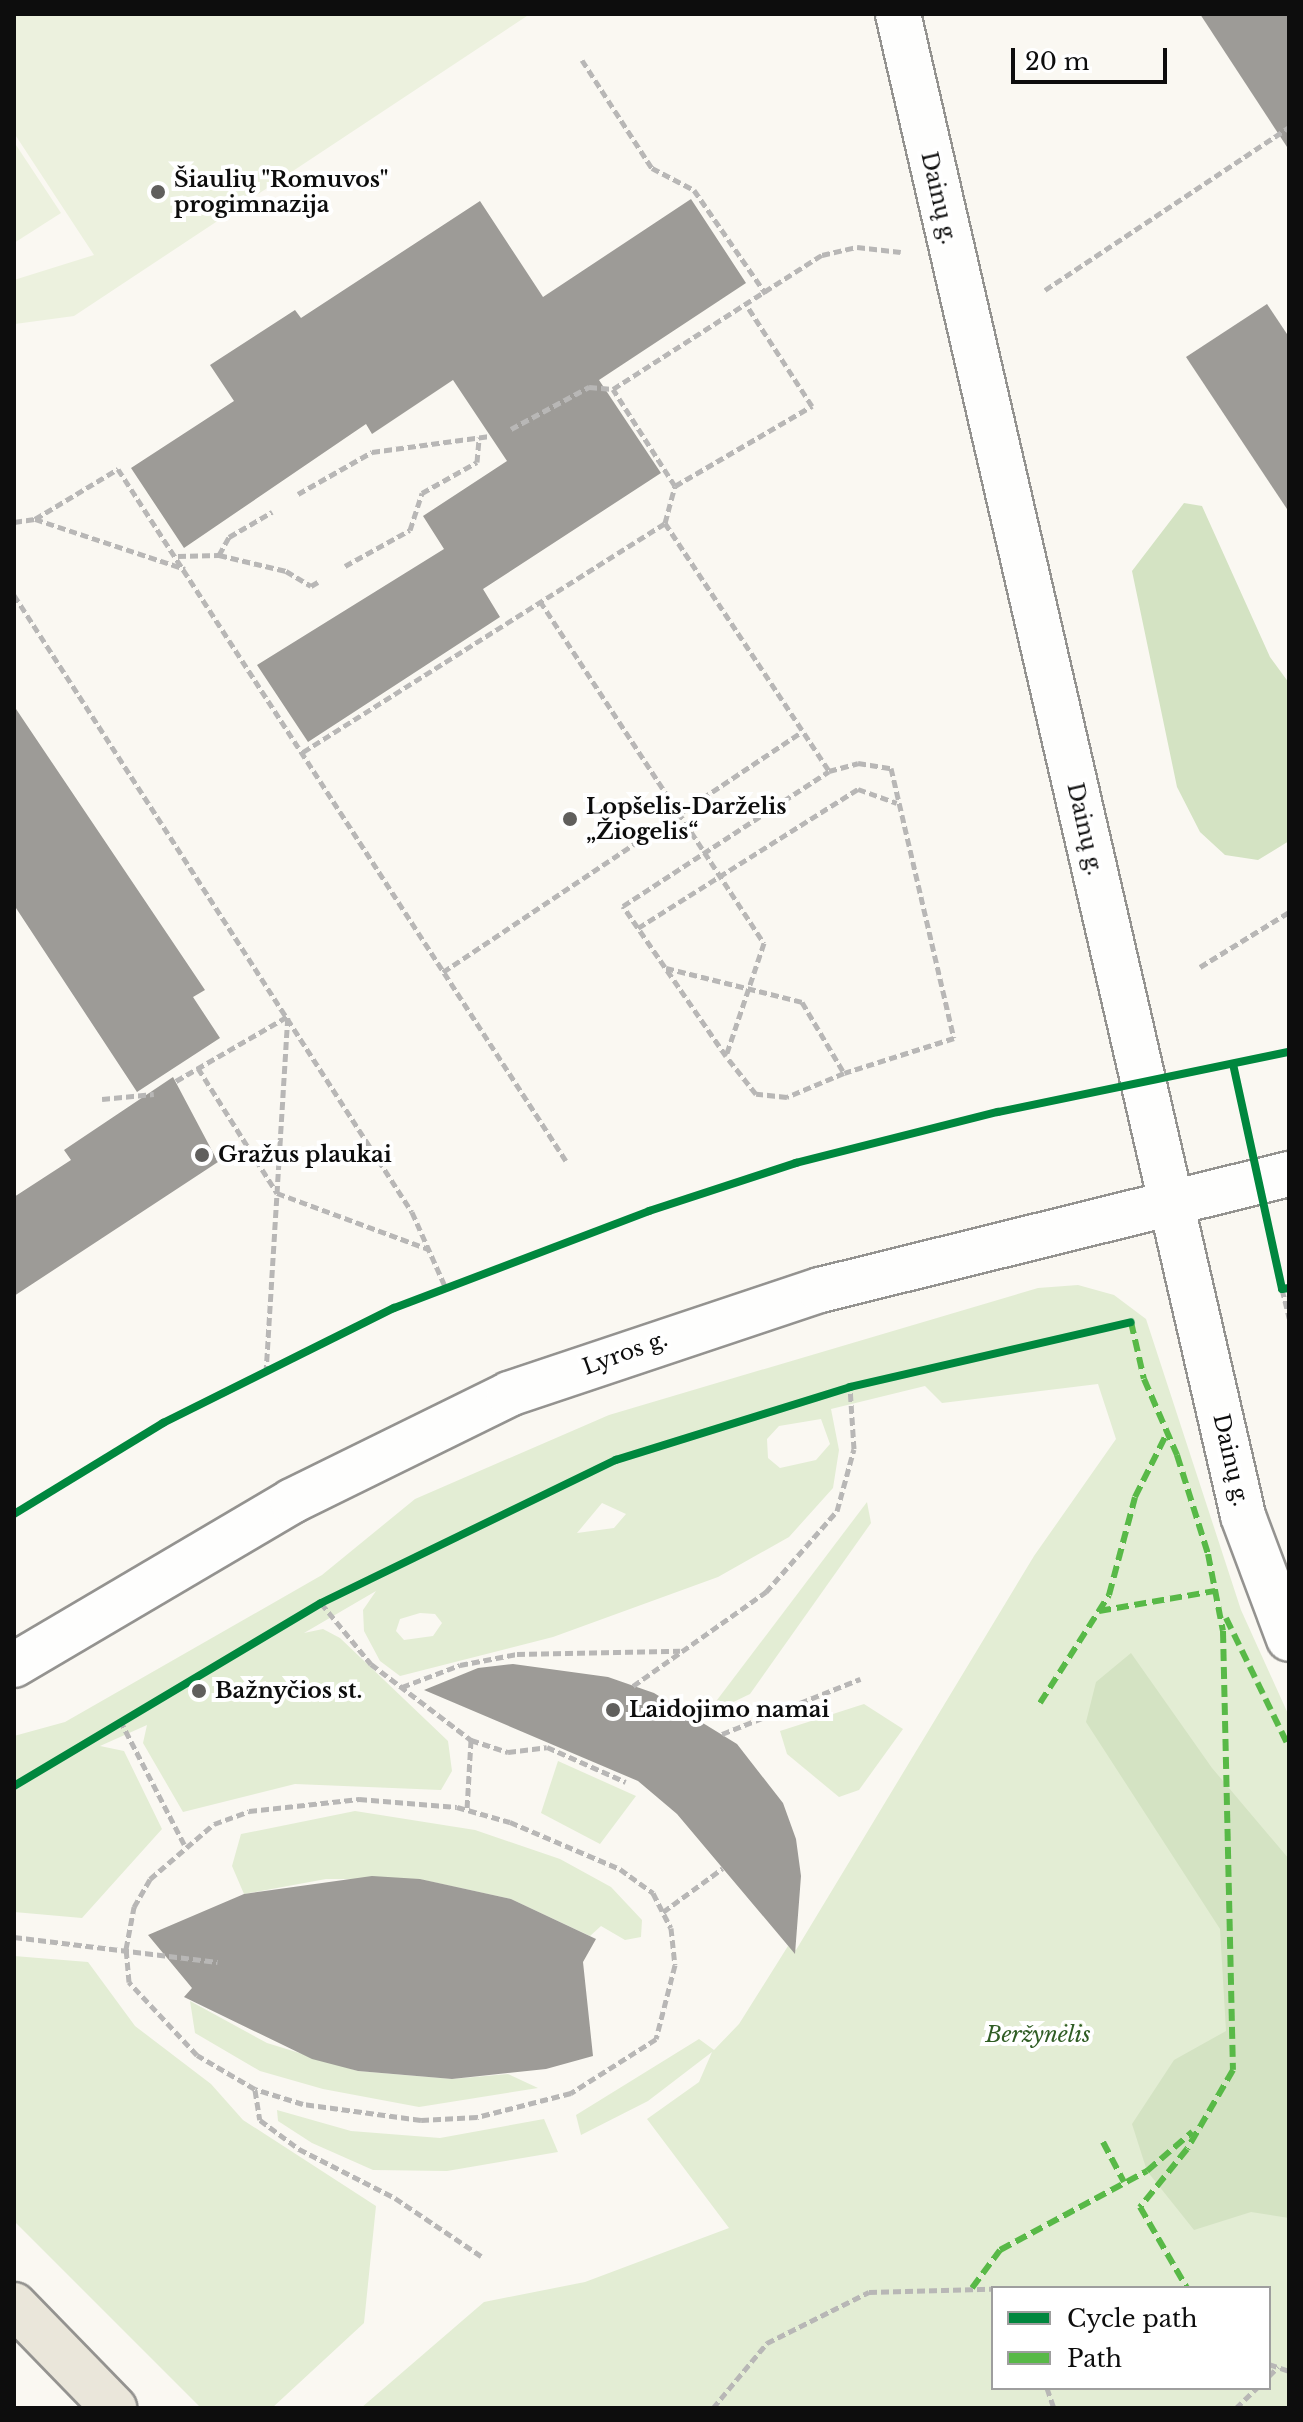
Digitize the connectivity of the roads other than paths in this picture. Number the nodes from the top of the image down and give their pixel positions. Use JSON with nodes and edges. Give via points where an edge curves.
{"nodes":[{"id":1,"x":898,"y":14,"type":"edge"},
{"id":2,"x":1289,"y":1174,"type":"edge"},
{"id":3,"x":1170,"y":1200,"type":"junction"},
{"id":4,"x":1289,"y":1639,"type":"edge"},
{"id":5,"x":14,"y":1665,"type":"edge"},
{"id":6,"x":14,"y":2305,"type":"edge"},
{"id":7,"x":114,"y":2408,"type":"edge"}],
"edges":[{"from":1,"to":3,"type":"street","name":"Dainų g."},
{"from":2,"to":3,"type":"street","name":"Lyros g."},
{"from":3,"to":4,"type":"street","name":"Dainų g.","via":[[1243,1516]]},
{"from":3,"to":5,"type":"street","name":"Lyros g.","via":[[820,1290],[509,1394],[292,1501]]},
{"from":6,"to":7,"type":"main road"}]}
